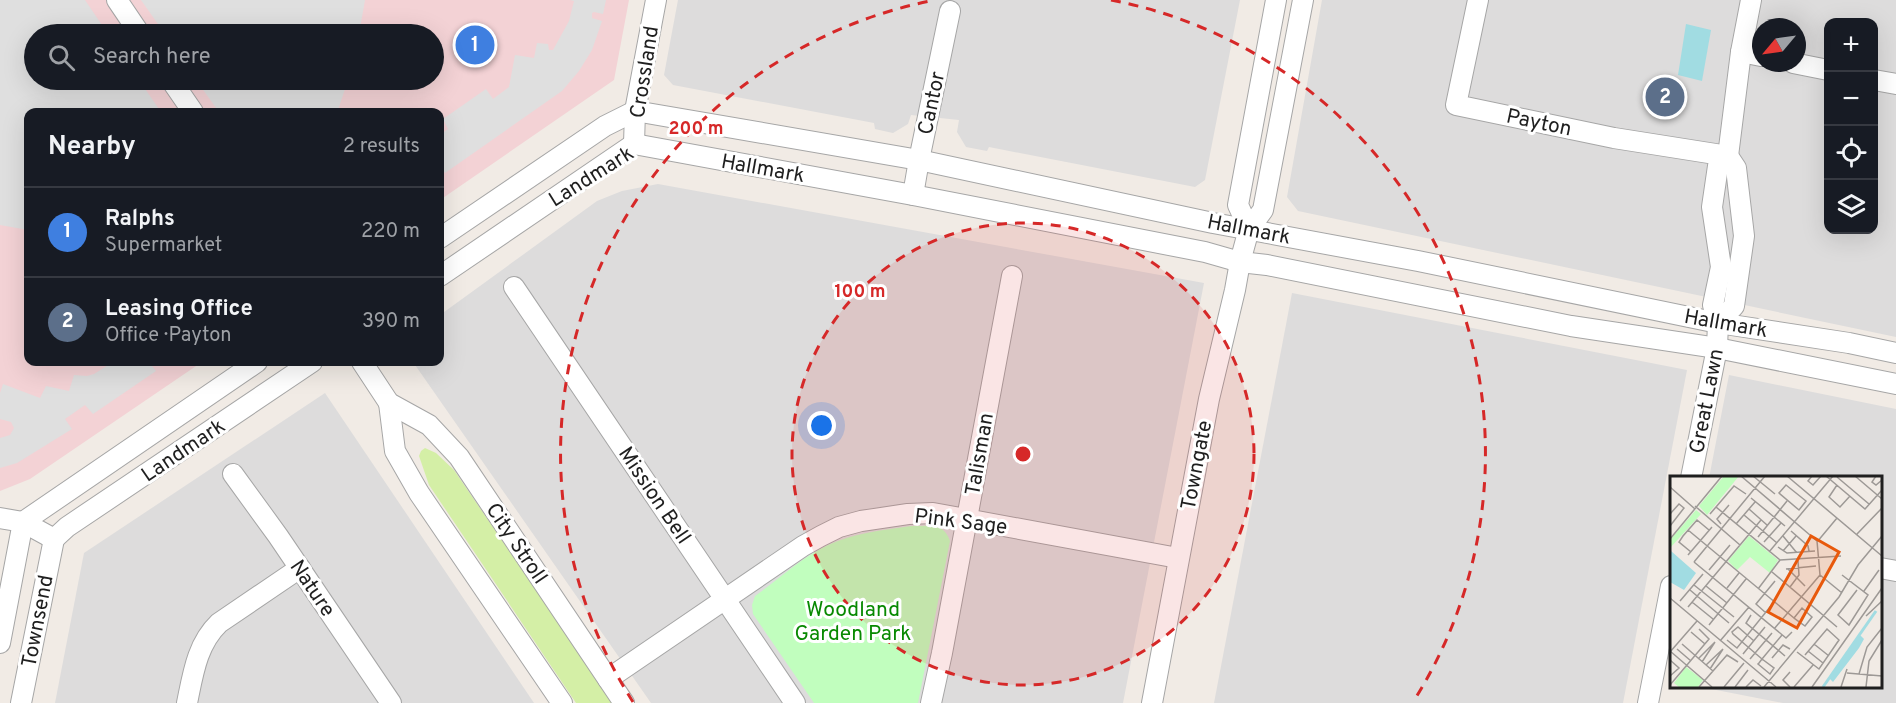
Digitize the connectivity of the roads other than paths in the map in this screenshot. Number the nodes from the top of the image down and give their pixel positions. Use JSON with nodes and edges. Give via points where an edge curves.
{"nodes":[{"id":1,"x":117,"y":0,"type":"edge"},
{"id":2,"x":656,"y":0,"type":"edge"},
{"id":3,"x":1276,"y":0,"type":"edge"},
{"id":4,"x":1303,"y":0,"type":"edge"},
{"id":5,"x":1478,"y":0,"type":"edge"},
{"id":6,"x":1751,"y":0,"type":"edge"},
{"id":7,"x":950,"y":11,"type":"dead end"},
{"id":8,"x":133,"y":24,"type":"edge"},
{"id":9,"x":1741,"y":52,"type":"junction"},
{"id":10,"x":1752,"y":54,"type":"edge"},
{"id":11,"x":1806,"y":66,"type":"edge"},
{"id":12,"x":1824,"y":69,"type":"edge"},
{"id":13,"x":1878,"y":81,"type":"edge"},
{"id":14,"x":1896,"y":84,"type":"edge"},
{"id":15,"x":178,"y":90,"type":"edge"},
{"id":16,"x":190,"y":108,"type":"edge"},
{"id":17,"x":636,"y":111,"type":"junction"},
{"id":18,"x":634,"y":144,"type":"junction"},
{"id":19,"x":655,"y":149,"type":"joint"},
{"id":20,"x":1728,"y":156,"type":"junction"},
{"id":21,"x":919,"y":160,"type":"junction"},
{"id":22,"x":913,"y":195,"type":"junction"},
{"id":23,"x":1249,"y":229,"type":"junction"},
{"id":24,"x":444,"y":235,"type":"edge"},
{"id":25,"x":1240,"y":262,"type":"junction"},
{"id":26,"x":444,"y":273,"type":"edge"},
{"id":27,"x":1012,"y":276,"type":"dead end"},
{"id":28,"x":514,"y":287,"type":"dead end"},
{"id":29,"x":1719,"y":323,"type":"junction"},
{"id":30,"x":1717,"y":348,"type":"junction"},
{"id":31,"x":1896,"y":353,"type":"edge"},
{"id":32,"x":251,"y":366,"type":"edge"},
{"id":33,"x":306,"y":366,"type":"edge"},
{"id":34,"x":365,"y":366,"type":"edge"},
{"id":35,"x":1896,"y":384,"type":"edge"},
{"id":36,"x":389,"y":403,"type":"junction"},
{"id":37,"x":233,"y":474,"type":"dead end"},
{"id":38,"x":1691,"y":476,"type":"edge"},
{"id":39,"x":0,"y":518,"type":"edge"},
{"id":40,"x":968,"y":519,"type":"junction"},
{"id":41,"x":23,"y":522,"type":"junction"},
{"id":42,"x":54,"y":539,"type":"junction"},
{"id":43,"x":1178,"y":558,"type":"junction"},
{"id":44,"x":300,"y":568,"type":"junction"},
{"id":45,"x":1881,"y":568,"type":"edge"},
{"id":46,"x":1896,"y":571,"type":"edge"},
{"id":47,"x":1670,"y":592,"type":"edge"},
{"id":48,"x":725,"y":599,"type":"junction"},
{"id":49,"x":0,"y":643,"type":"edge"},
{"id":50,"x":608,"y":679,"type":"junction"},
{"id":51,"x":1653,"y":702,"type":"edge"},
{"id":52,"x":21,"y":703,"type":"edge"},
{"id":53,"x":187,"y":703,"type":"edge"},
{"id":54,"x":391,"y":703,"type":"edge"},
{"id":55,"x":562,"y":703,"type":"edge"},
{"id":56,"x":624,"y":703,"type":"edge"},
{"id":57,"x":795,"y":703,"type":"edge"},
{"id":58,"x":931,"y":703,"type":"edge"},
{"id":59,"x":1152,"y":703,"type":"edge"}],
"edges":[{"from":1,"to":8,"type":"street"},
{"from":2,"to":17,"type":"street","name":"Crossland"},
{"from":3,"to":23,"type":"street","via":[[1238,205]]},
{"from":4,"to":23,"type":"street","name":"Towngate","via":[[1263,210]]},
{"from":5,"to":20,"type":"street","name":"Payton","via":[[1456,105],[1614,138]]},
{"from":6,"to":9,"type":"street"},
{"from":7,"to":21,"type":"street","name":"Cantor"},
{"from":9,"to":10,"type":"street"},
{"from":9,"to":20,"type":"street"},
{"from":11,"to":12,"type":"street"},
{"from":13,"to":14,"type":"street"},
{"from":15,"to":16,"type":"street"},
{"from":17,"to":18,"type":"street","name":"Crossland"},
{"from":17,"to":21,"type":"street","name":"Hallmark"},
{"from":17,"to":24,"type":"street","name":"Landmark","via":[[605,126]]},
{"from":18,"to":19,"type":"street","name":"Landmark"},
{"from":18,"to":26,"type":"street","name":"Landmark"},
{"from":19,"to":22,"type":"street","name":"Hallmark"},
{"from":20,"to":29,"type":"street","via":[[1718,166],[1712,207],[1721,267],[1713,305]]},
{"from":20,"to":29,"type":"street","via":[[1736,168],[1744,236],[1734,306]]},
{"from":21,"to":22,"type":"street","name":"Cantor"},
{"from":21,"to":23,"type":"street","name":"Hallmark"},
{"from":22,"to":25,"type":"street","name":"Hallmark"},
{"from":23,"to":25,"type":"street","name":"Towngate"},
{"from":23,"to":29,"type":"street","name":"Hallmark"},
{"from":25,"to":30,"type":"street","name":"Hallmark","via":[[1571,326]]},
{"from":25,"to":43,"type":"street","name":"Towngate"},
{"from":27,"to":40,"type":"street","name":"Talisman"},
{"from":28,"to":48,"type":"street","name":"Mission Bell"},
{"from":29,"to":30,"type":"street","name":"Great Lawn"},
{"from":29,"to":31,"type":"street","name":"Hallmark"},
{"from":30,"to":35,"type":"street","name":"Hallmark"},
{"from":30,"to":38,"type":"street","name":"Great Lawn"},
{"from":32,"to":41,"type":"street","name":"Landmark"},
{"from":33,"to":42,"type":"street","name":"Landmark"},
{"from":34,"to":36,"type":"street","name":"City Stroll"},
{"from":36,"to":50,"type":"street","name":"City Stroll","via":[[429,425],[459,457]]},
{"from":36,"to":55,"type":"street","name":"City Stroll","via":[[395,451],[419,493]]},
{"from":37,"to":44,"type":"street","name":"Nature"},
{"from":39,"to":41,"type":"street"},
{"from":40,"to":43,"type":"street","name":"Pink Sage"},
{"from":40,"to":48,"type":"street","name":"Pink Sage","via":[[933,513],[908,514],[839,527],[803,546]]},
{"from":40,"to":58,"type":"street","name":"Talisman"},
{"from":41,"to":42,"type":"street"},
{"from":41,"to":49,"type":"street","name":"Townsend"},
{"from":42,"to":52,"type":"street","name":"Townsend"},
{"from":43,"to":59,"type":"street","name":"Towngate"},
{"from":44,"to":53,"type":"street","via":[[210,631],[202,643]]},
{"from":44,"to":54,"type":"street","name":"Nature"},
{"from":45,"to":46,"type":"street"},
{"from":47,"to":51,"type":"street"},
{"from":48,"to":50,"type":"street","name":"Pink Sage"},
{"from":48,"to":57,"type":"street","name":"Mission Bell"},
{"from":50,"to":56,"type":"street","name":"City Stroll"}]}
